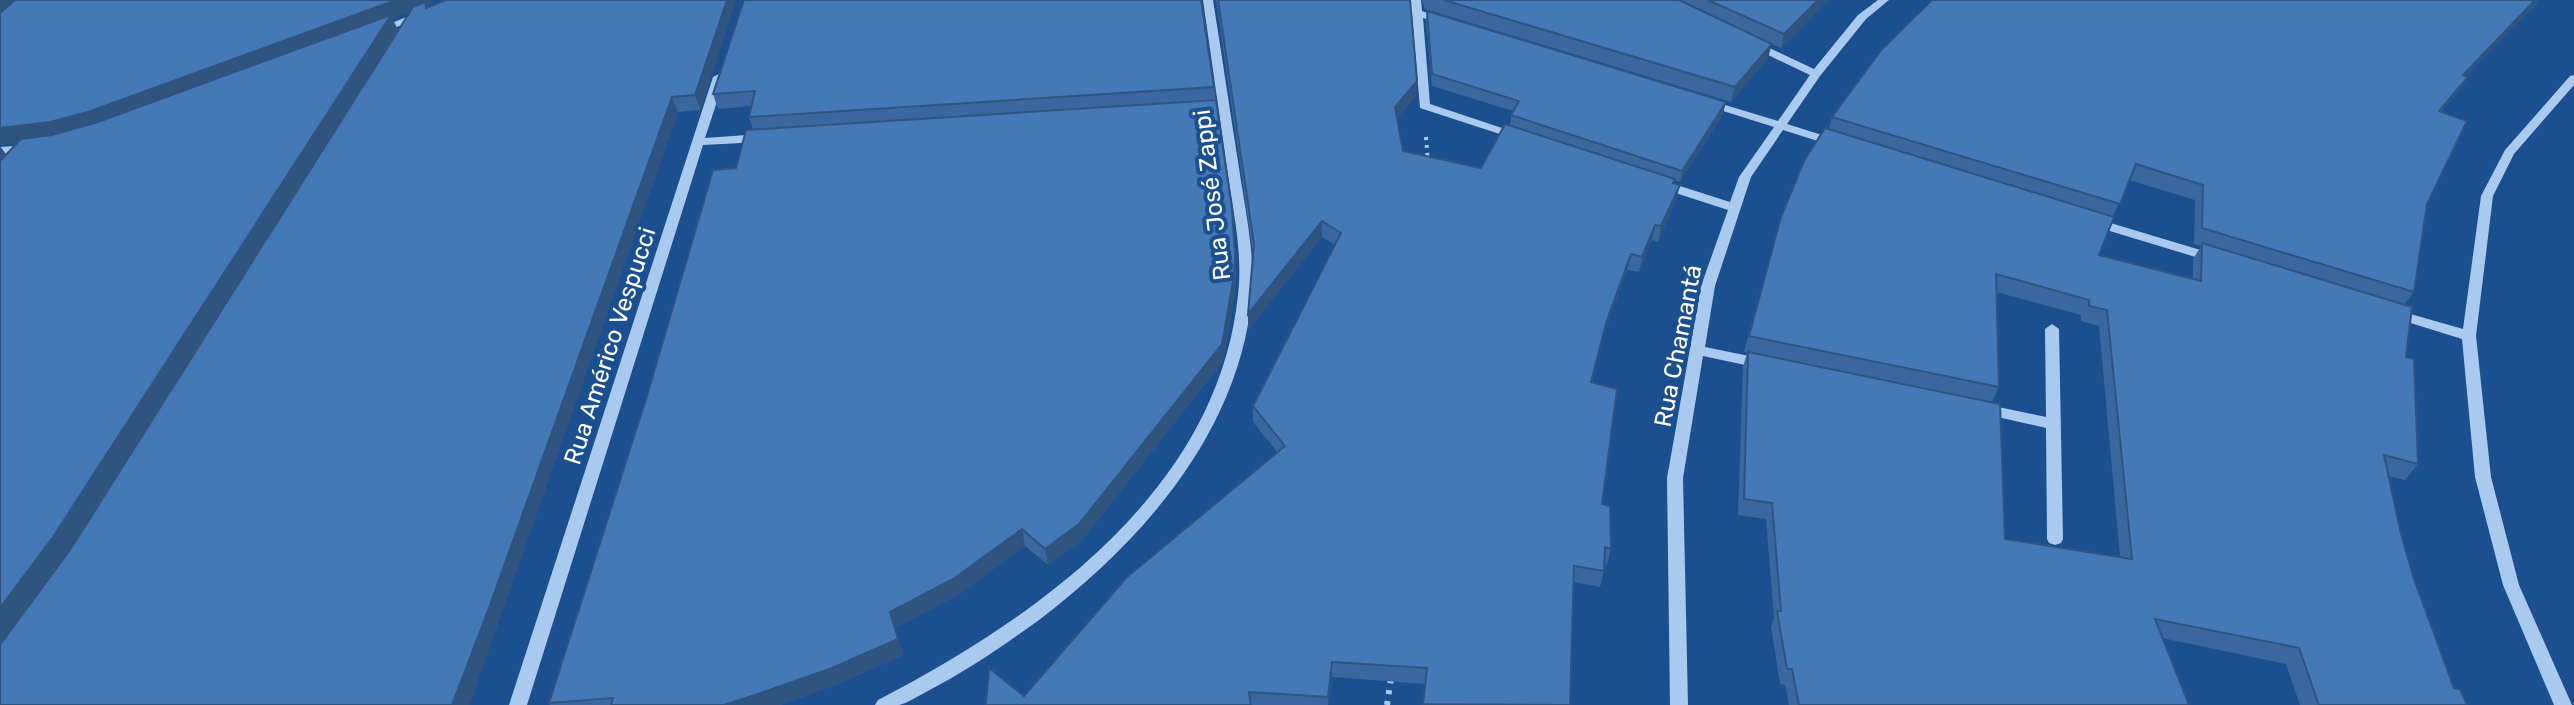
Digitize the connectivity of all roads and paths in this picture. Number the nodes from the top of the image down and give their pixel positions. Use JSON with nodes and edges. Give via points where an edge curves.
{"nodes":[{"id":1,"x":1208,"y":0,"type":"edge"},
{"id":2,"x":1884,"y":0,"type":"edge"},
{"id":3,"x":1416,"y":6,"type":"edge"},
{"id":4,"x":437,"y":9,"type":"edge"},
{"id":5,"x":414,"y":17,"type":"junction"},
{"id":6,"x":1461,"y":26,"type":"edge"},
{"id":7,"x":370,"y":34,"type":"edge"},
{"id":8,"x":1744,"y":40,"type":"edge"},
{"id":9,"x":397,"y":44,"type":"edge"},
{"id":10,"x":726,"y":57,"type":"edge"},
{"id":11,"x":1816,"y":74,"type":"junction"},
{"id":12,"x":2574,"y":78,"type":"edge"},
{"id":13,"x":1688,"y":97,"type":"edge"},
{"id":14,"x":1424,"y":106,"type":"junction"},
{"id":15,"x":1779,"y":126,"type":"junction"},
{"id":16,"x":778,"y":137,"type":"edge"},
{"id":17,"x":1528,"y":140,"type":"edge"},
{"id":18,"x":698,"y":142,"type":"junction"},
{"id":19,"x":1854,"y":149,"type":"edge"},
{"id":20,"x":0,"y":151,"type":"edge"},
{"id":21,"x":9,"y":168,"type":"edge"},
{"id":22,"x":1429,"y":178,"type":"edge"},
{"id":23,"x":1646,"y":179,"type":"edge"},
{"id":24,"x":1735,"y":208,"type":"junction"},
{"id":25,"x":2079,"y":217,"type":"edge"},
{"id":26,"x":2229,"y":263,"type":"edge"},
{"id":27,"x":2379,"y":308,"type":"edge"},
{"id":28,"x":2052,"y":329,"type":"dead end"},
{"id":29,"x":2469,"y":336,"type":"junction"},
{"id":30,"x":1697,"y":350,"type":"junction"},
{"id":31,"x":1778,"y":367,"type":"edge"},
{"id":32,"x":1976,"y":408,"type":"edge"},
{"id":33,"x":2052,"y":424,"type":"junction"},
{"id":34,"x":2055,"y":539,"type":"dead end"},
{"id":35,"x":1392,"y":674,"type":"edge"},
{"id":36,"x":518,"y":705,"type":"edge"},
{"id":37,"x":884,"y":705,"type":"edge"},
{"id":38,"x":1387,"y":705,"type":"edge"},
{"id":39,"x":1679,"y":705,"type":"edge"},
{"id":40,"x":2563,"y":705,"type":"edge"}],
"edges":[{"from":1,"to":37,"type":"street","name":"Rua José Zappi","via":[[1216,109],[1245,249],[1239,349],[1221,399],[1139,520],[1086,574],[1009,634],[936,681]]},
{"from":2,"to":11,"type":"street","name":"Rua Chamantá","via":[[1862,17]]},
{"from":3,"to":6,"type":"street"},
{"from":3,"to":14,"type":"street"},
{"from":4,"to":5,"type":"street"},
{"from":5,"to":7,"type":"street"},
{"from":5,"to":9,"type":"street"},
{"from":8,"to":11,"type":"street"},
{"from":10,"to":18,"type":"street","name":"Rua Américo Vespucci"},
{"from":11,"to":15,"type":"street","name":"Rua Chamantá"},
{"from":12,"to":29,"type":"street","via":[[2509,153],[2487,196]]},
{"from":13,"to":15,"type":"street"},
{"from":14,"to":17,"type":"street"},
{"from":14,"to":22,"type":"path"},
{"from":15,"to":19,"type":"street"},
{"from":15,"to":24,"type":"street","name":"Rua Chamantá","via":[[1745,177]]},
{"from":16,"to":18,"type":"street"},
{"from":18,"to":36,"type":"street","name":"Rua Américo Vespucci"},
{"from":20,"to":21,"type":"street","via":[[32,148]]},
{"from":23,"to":24,"type":"street"},
{"from":24,"to":30,"type":"street","name":"Rua Chamantá","via":[[1708,286]]},
{"from":25,"to":26,"type":"street"},
{"from":27,"to":29,"type":"street"},
{"from":28,"to":33,"type":"street"},
{"from":29,"to":40,"type":"street","via":[[2483,477],[2511,585]]},
{"from":30,"to":31,"type":"street"},
{"from":30,"to":39,"type":"street","name":"Rua Chamantá","via":[[1675,478]]},
{"from":32,"to":33,"type":"street"},
{"from":33,"to":34,"type":"street"},
{"from":35,"to":38,"type":"path"}]}
